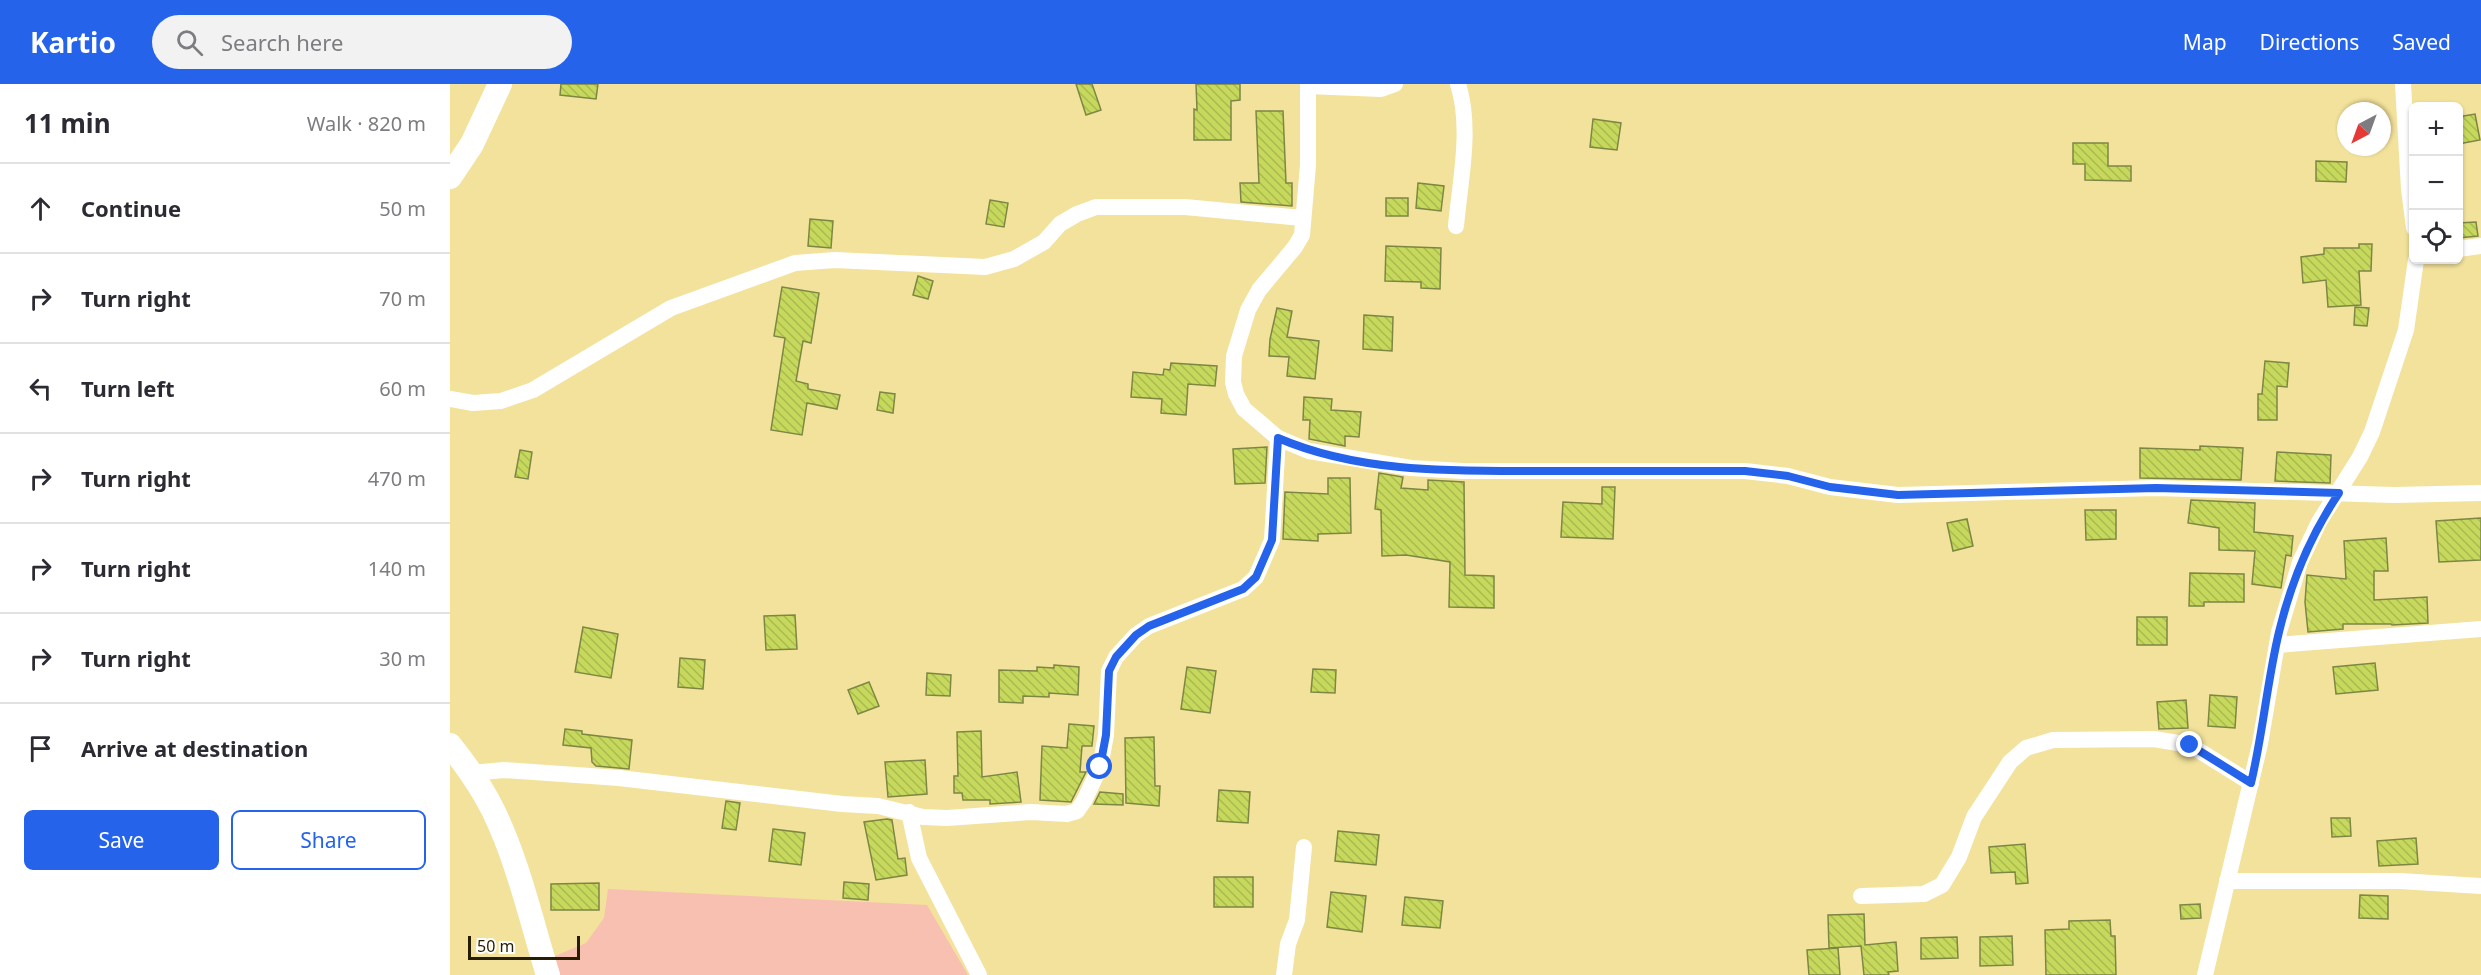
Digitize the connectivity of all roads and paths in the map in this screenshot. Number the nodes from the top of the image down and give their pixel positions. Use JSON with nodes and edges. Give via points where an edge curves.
{"nodes":[{"id":1,"x":500,"y":84,"type":"edge"},
{"id":2,"x":1395,"y":84,"type":"edge"},
{"id":3,"x":1458,"y":84,"type":"edge"},
{"id":4,"x":2403,"y":84,"type":"edge"},
{"id":5,"x":1308,"y":85,"type":"edge"},
{"id":6,"x":450,"y":177,"type":"edge"},
{"id":7,"x":2412,"y":210,"type":"edge"},
{"id":8,"x":1302,"y":218,"type":"junction"},
{"id":9,"x":1456,"y":226,"type":"dead end"},
{"id":10,"x":2481,"y":246,"type":"edge"},
{"id":11,"x":2463,"y":248,"type":"edge"},
{"id":12,"x":2415,"y":264,"type":"edge"},
{"id":13,"x":450,"y":399,"type":"edge"},
{"id":14,"x":1278,"y":438,"type":"junction"},
{"id":15,"x":2339,"y":493,"type":"junction"},
{"id":16,"x":2481,"y":493,"type":"edge"},
{"id":17,"x":2481,"y":629,"type":"edge"},
{"id":18,"x":2277,"y":645,"type":"junction"},
{"id":19,"x":450,"y":745,"type":"edge"},
{"id":20,"x":471,"y":773,"type":"junction"},
{"id":21,"x":2251,"y":783,"type":"junction"},
{"id":22,"x":909,"y":812,"type":"junction"},
{"id":23,"x":1304,"y":847,"type":"dead end"},
{"id":24,"x":2227,"y":881,"type":"junction"},
{"id":25,"x":2481,"y":886,"type":"edge"},
{"id":26,"x":1861,"y":896,"type":"dead end"},
{"id":27,"x":548,"y":975,"type":"edge"},
{"id":28,"x":979,"y":975,"type":"edge"},
{"id":29,"x":1284,"y":975,"type":"edge"},
{"id":30,"x":2205,"y":975,"type":"edge"}],
"edges":[{"from":1,"to":6,"type":"street","via":[[472,144]]},
{"from":2,"to":5,"type":"street","via":[[1381,89]]},
{"from":3,"to":9,"type":"street","via":[[1463,99],[1464,139]]},
{"from":4,"to":7,"type":"street"},
{"from":5,"to":8,"type":"street","via":[[1308,165]]},
{"from":8,"to":13,"type":"street","via":[[1185,207],[1096,207],[1060,224],[1044,242],[1014,259],[986,267],[835,260],[795,263],[671,308],[533,390],[501,401],[472,403]]},
{"from":8,"to":14,"type":"street","via":[[1302,235],[1295,247],[1248,309],[1234,356],[1233,382],[1244,409]]},
{"from":10,"to":11,"type":"street"},
{"from":12,"to":15,"type":"street","via":[[2406,330],[2372,432]]},
{"from":14,"to":15,"type":"street","via":[[1309,451],[1411,468],[1745,471],[1898,495],[2156,488]]},
{"from":14,"to":22,"type":"street","via":[[1272,540],[1261,569],[1243,589],[1149,626],[1116,657],[1109,671],[1100,767],[1077,811],[947,818]]},
{"from":15,"to":16,"type":"street"},
{"from":15,"to":18,"type":"street","via":[[2319,522],[2300,562]]},
{"from":17,"to":18,"type":"street"},
{"from":18,"to":21,"type":"street"},
{"from":19,"to":20,"type":"street"},
{"from":20,"to":22,"type":"street","via":[[504,770],[619,778]]},
{"from":20,"to":27,"type":"street","via":[[493,810],[513,858]]},
{"from":21,"to":24,"type":"street"},
{"from":21,"to":26,"type":"street","via":[[2190,745],[2154,739],[2053,740],[2026,748],[2010,762],[1974,817],[1959,857],[1942,885],[1924,894]]},
{"from":22,"to":28,"type":"street","via":[[919,858]]},
{"from":23,"to":29,"type":"street","via":[[1297,920],[1288,944]]},
{"from":24,"to":25,"type":"street","via":[[2400,880]]},
{"from":24,"to":30,"type":"street"}]}
